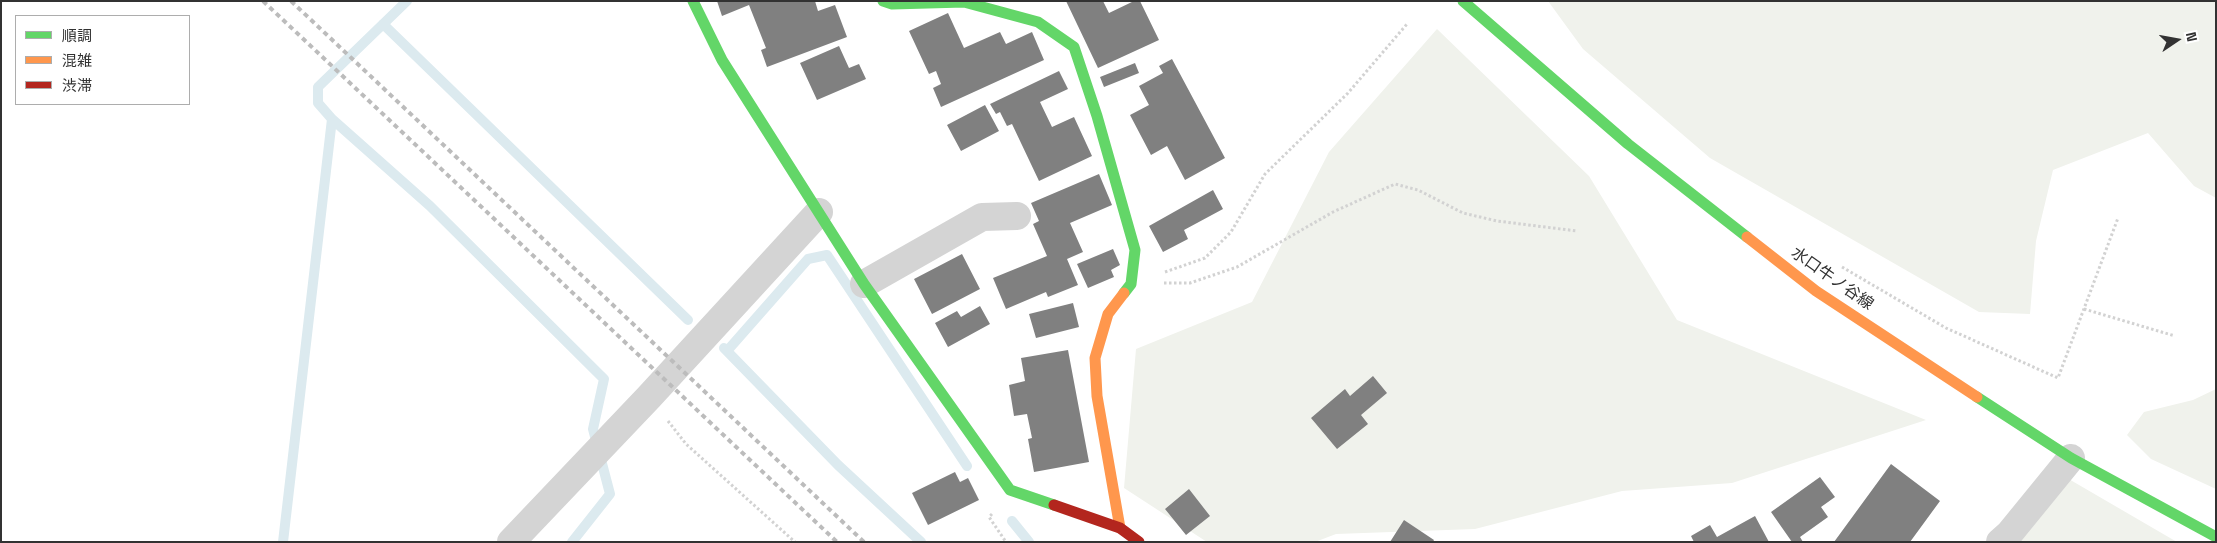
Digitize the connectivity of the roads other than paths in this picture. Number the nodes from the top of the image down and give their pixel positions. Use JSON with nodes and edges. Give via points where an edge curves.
{"nodes":[{"id":1,"x":693,"y":1,"type":"edge"},
{"id":2,"x":883,"y":1,"type":"edge"},
{"id":3,"x":1463,"y":1,"type":"edge"},
{"id":4,"x":819,"y":212,"type":"junction"},
{"id":5,"x":1017,"y":216,"type":"dead end"},
{"id":6,"x":864,"y":284,"type":"junction"},
{"id":7,"x":2071,"y":458,"type":"junction"},
{"id":8,"x":1120,"y":528,"type":"junction"},
{"id":9,"x":2216,"y":537,"type":"edge"},
{"id":10,"x":511,"y":542,"type":"edge"},
{"id":11,"x":1139,"y":542,"type":"edge"},
{"id":12,"x":2000,"y":542,"type":"edge"}],
"edges":[{"from":1,"to":4,"type":"street","via":[[722,60]]},
{"from":2,"to":8,"type":"street","via":[[892,4],[964,2],[1038,22],[1074,47],[1135,250],[1131,284],[1108,314],[1095,358],[1097,396]]},
{"from":3,"to":7,"type":"street","name":"水口牛ノ谷線","via":[[1628,144],[1816,291]]},
{"from":4,"to":6,"type":"street"},
{"from":4,"to":10,"type":"street"},
{"from":5,"to":6,"type":"street","via":[[982,216]]},
{"from":6,"to":8,"type":"street","via":[[1010,490]]},
{"from":7,"to":9,"type":"street","name":"水口牛ノ谷線"},
{"from":7,"to":12,"type":"street"},
{"from":8,"to":11,"type":"street"}]}
